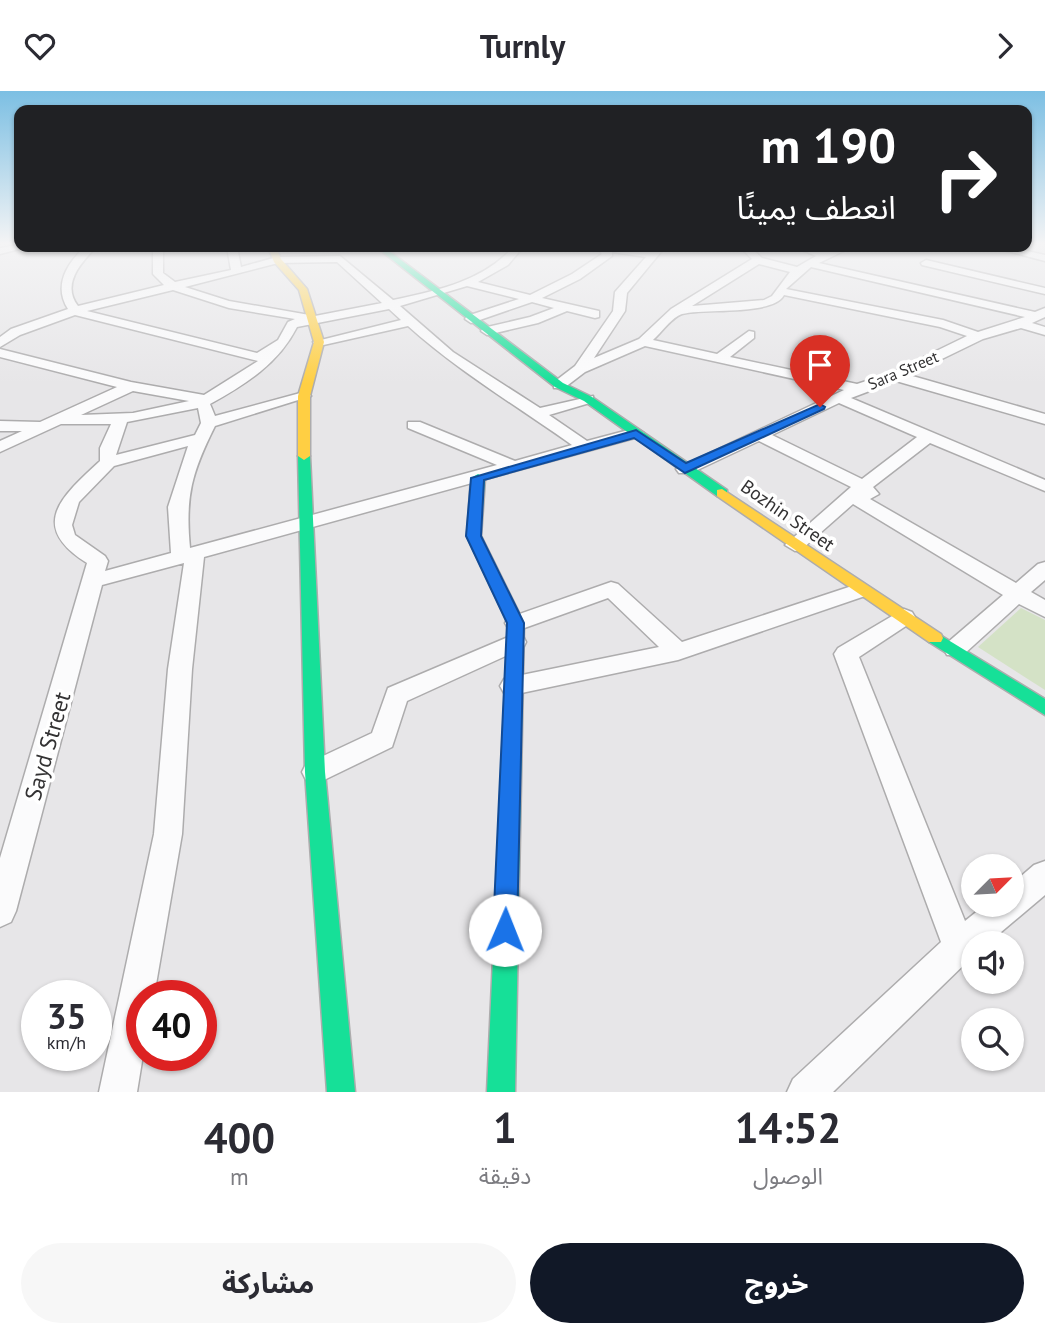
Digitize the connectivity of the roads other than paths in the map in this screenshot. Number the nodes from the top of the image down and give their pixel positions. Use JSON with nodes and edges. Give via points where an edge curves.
{"nodes":[{"id":1,"x":68,"y":291,"type":"edge"},
{"id":2,"x":159,"y":291,"type":"edge"},
{"id":3,"x":186,"y":291,"type":"edge"},
{"id":4,"x":304,"y":291,"type":"edge"},
{"id":5,"x":374,"y":291,"type":"edge"},
{"id":6,"x":434,"y":291,"type":"edge"},
{"id":7,"x":447,"y":291,"type":"edge"},
{"id":8,"x":502,"y":291,"type":"edge"},
{"id":9,"x":548,"y":291,"type":"edge"},
{"id":10,"x":622,"y":291,"type":"edge"},
{"id":11,"x":710,"y":291,"type":"edge"},
{"id":12,"x":779,"y":291,"type":"joint"},
{"id":13,"x":930,"y":291,"type":"edge"},
{"id":14,"x":438,"y":294,"type":"junction"},
{"id":15,"x":534,"y":298,"type":"junction"},
{"id":16,"x":584,"y":299,"type":"dead end"},
{"id":17,"x":388,"y":304,"type":"junction"},
{"id":18,"x":567,"y":307,"type":"junction"},
{"id":19,"x":77,"y":311,"type":"junction"},
{"id":20,"x":675,"y":312,"type":"junction"},
{"id":21,"x":595,"y":314,"type":"dead end"},
{"id":22,"x":1040,"y":314,"type":"edge"},
{"id":23,"x":313,"y":318,"type":"junction"},
{"id":24,"x":471,"y":319,"type":"junction"},
{"id":25,"x":408,"y":322,"type":"junction"},
{"id":26,"x":1021,"y":324,"type":"junction"},
{"id":27,"x":29,"y":326,"type":"junction"},
{"id":28,"x":0,"y":330,"type":"edge"},
{"id":29,"x":487,"y":331,"type":"junction"},
{"id":30,"x":1045,"y":331,"type":"edge"},
{"id":31,"x":749,"y":335,"type":"dead end"},
{"id":32,"x":978,"y":336,"type":"junction"},
{"id":33,"x":319,"y":342,"type":"junction"},
{"id":34,"x":644,"y":342,"type":"junction"},
{"id":35,"x":1,"y":351,"type":"edge"},
{"id":36,"x":266,"y":355,"type":"junction"},
{"id":37,"x":721,"y":357,"type":"junction"},
{"id":38,"x":580,"y":369,"type":"junction"},
{"id":39,"x":896,"y":376,"type":"junction"},
{"id":40,"x":559,"y":385,"type":"junction"},
{"id":41,"x":131,"y":386,"type":"junction"},
{"id":42,"x":858,"y":389,"type":"junction"},
{"id":43,"x":304,"y":396,"type":"junction"},
{"id":44,"x":840,"y":398,"type":"junction"},
{"id":45,"x":588,"y":399,"type":"junction"},
{"id":46,"x":991,"y":406,"type":"junction"},
{"id":47,"x":205,"y":413,"type":"junction"},
{"id":48,"x":538,"y":413,"type":"junction"},
{"id":49,"x":121,"y":419,"type":"junction"},
{"id":50,"x":1045,"y":419,"type":"edge"},
{"id":51,"x":56,"y":423,"type":"junction"},
{"id":52,"x":414,"y":425,"type":"dead end"},
{"id":53,"x":1,"y":426,"type":"edge"},
{"id":54,"x":1045,"y":427,"type":"edge"},
{"id":55,"x":636,"y":433,"type":"junction"},
{"id":56,"x":758,"y":434,"type":"junction"},
{"id":57,"x":929,"y":436,"type":"junction"},
{"id":58,"x":8,"y":443,"type":"edge"},
{"id":59,"x":584,"y":447,"type":"junction"},
{"id":60,"x":108,"y":462,"type":"junction"},
{"id":61,"x":516,"y":467,"type":"junction"},
{"id":62,"x":685,"y":469,"type":"junction"},
{"id":63,"x":478,"y":478,"type":"junction"},
{"id":64,"x":1045,"y":486,"type":"edge"},
{"id":65,"x":858,"y":491,"type":"junction"},
{"id":66,"x":304,"y":522,"type":"junction"},
{"id":67,"x":795,"y":545,"type":"junction"},
{"id":68,"x":188,"y":555,"type":"junction"},
{"id":69,"x":1045,"y":569,"type":"edge"},
{"id":70,"x":93,"y":580,"type":"junction"},
{"id":71,"x":861,"y":590,"type":"junction"},
{"id":72,"x":1015,"y":595,"type":"junction"},
{"id":73,"x":1045,"y":610,"type":"edge"},
{"id":74,"x":904,"y":617,"type":"junction"},
{"id":75,"x":515,"y":633,"type":"junction"},
{"id":76,"x":955,"y":649,"type":"junction"},
{"id":77,"x":678,"y":652,"type":"junction"},
{"id":78,"x":512,"y":686,"type":"junction"},
{"id":79,"x":1045,"y":708,"type":"edge"},
{"id":80,"x":316,"y":772,"type":"junction"},
{"id":81,"x":1045,"y":875,"type":"edge"},
{"id":82,"x":1024,"y":892,"type":"edge"},
{"id":83,"x":0,"y":911,"type":"edge"},
{"id":84,"x":995,"y":917,"type":"edge"},
{"id":85,"x":959,"y":947,"type":"junction"},
{"id":86,"x":118,"y":1092,"type":"edge"},
{"id":87,"x":341,"y":1092,"type":"edge"},
{"id":88,"x":501,"y":1092,"type":"edge"},
{"id":89,"x":806,"y":1092,"type":"edge"}],
"edges":[{"from":1,"to":19,"type":"street"},
{"from":2,"to":19,"type":"street"},
{"from":3,"to":23,"type":"street","via":[[233,305]]},
{"from":4,"to":23,"type":"street"},
{"from":5,"to":17,"type":"street"},
{"from":6,"to":14,"type":"street","name":"Bozhin Street"},
{"from":7,"to":14,"type":"street"},
{"from":8,"to":15,"type":"street"},
{"from":9,"to":15,"type":"street"},
{"from":10,"to":38,"type":"street","via":[[619,311]]},
{"from":11,"to":20,"type":"street"},
{"from":12,"to":20,"type":"street","via":[[777,298],[753,307]]},
{"from":12,"to":32,"type":"street","via":[[943,324]]},
{"from":13,"to":22,"type":"street"},
{"from":14,"to":17,"type":"street"},
{"from":14,"to":24,"type":"street","name":"Bozhin Street"},
{"from":15,"to":18,"type":"street"},
{"from":15,"to":24,"type":"street"},
{"from":16,"to":18,"type":"street"},
{"from":17,"to":23,"type":"street"},
{"from":17,"to":25,"type":"street"},
{"from":18,"to":21,"type":"street"},
{"from":18,"to":29,"type":"street"},
{"from":19,"to":27,"type":"street"},
{"from":19,"to":36,"type":"street","via":[[157,336]]},
{"from":20,"to":34,"type":"street"},
{"from":22,"to":26,"type":"street","name":"Sara Street"},
{"from":23,"to":33,"type":"street"},
{"from":23,"to":36,"type":"street","via":[[294,324]]},
{"from":24,"to":29,"type":"street","name":"Bozhin Street"},
{"from":25,"to":33,"type":"street"},
{"from":25,"to":48,"type":"street","via":[[448,355]]},
{"from":26,"to":30,"type":"street"},
{"from":26,"to":32,"type":"street","name":"Sara Street"},
{"from":27,"to":28,"type":"street"},
{"from":27,"to":35,"type":"street"},
{"from":29,"to":40,"type":"street","name":"Bozhin Street"},
{"from":31,"to":37,"type":"street"},
{"from":32,"to":39,"type":"street","name":"Sara Street"},
{"from":33,"to":43,"type":"street"},
{"from":34,"to":37,"type":"street"},
{"from":34,"to":38,"type":"street"},
{"from":35,"to":41,"type":"street"},
{"from":36,"to":47,"type":"street"},
{"from":37,"to":42,"type":"street"},
{"from":38,"to":40,"type":"street"},
{"from":39,"to":42,"type":"street","name":"Sara Street"},
{"from":39,"to":46,"type":"street"},
{"from":40,"to":45,"type":"street","name":"Bozhin Street"},
{"from":41,"to":47,"type":"street"},
{"from":41,"to":51,"type":"street"},
{"from":42,"to":44,"type":"street","name":"Sara Street"},
{"from":43,"to":47,"type":"street"},
{"from":43,"to":66,"type":"street"},
{"from":44,"to":56,"type":"street","name":"Sara Street"},
{"from":44,"to":57,"type":"street"},
{"from":45,"to":48,"type":"street"},
{"from":45,"to":55,"type":"street","name":"Bozhin Street"},
{"from":46,"to":50,"type":"street"},
{"from":46,"to":54,"type":"street"},
{"from":47,"to":49,"type":"street"},
{"from":47,"to":60,"type":"street"},
{"from":47,"to":68,"type":"street","via":[[177,507]]},
{"from":48,"to":59,"type":"street"},
{"from":49,"to":51,"type":"street"},
{"from":49,"to":60,"type":"street","via":[[108,448]]},
{"from":51,"to":53,"type":"street"},
{"from":51,"to":58,"type":"street"},
{"from":52,"to":61,"type":"street"},
{"from":53,"to":58,"type":"street"},
{"from":55,"to":59,"type":"street"},
{"from":55,"to":62,"type":"street","name":"Bozhin Street"},
{"from":56,"to":62,"type":"street","name":"Sara Street"},
{"from":56,"to":65,"type":"street"},
{"from":57,"to":64,"type":"street"},
{"from":57,"to":65,"type":"street"},
{"from":59,"to":61,"type":"street"},
{"from":60,"to":70,"type":"street","via":[[72,497],[61,525],[73,546],[99,561]]},
{"from":61,"to":63,"type":"street"},
{"from":62,"to":67,"type":"street","name":"Bozhin Street"},
{"from":63,"to":66,"type":"street"},
{"from":63,"to":75,"type":"street","via":[[474,536]]},
{"from":65,"to":67,"type":"street"},
{"from":65,"to":72,"type":"street","via":[[898,524]]},
{"from":66,"to":68,"type":"street"},
{"from":66,"to":80,"type":"street"},
{"from":67,"to":71,"type":"street","name":"Bozhin Street"},
{"from":68,"to":70,"type":"street"},
{"from":68,"to":86,"type":"street","via":[[168,834]]},
{"from":69,"to":72,"type":"street"},
{"from":70,"to":83,"type":"street","name":"Sayd Street"},
{"from":71,"to":74,"type":"street","name":"Bozhin Street"},
{"from":71,"to":77,"type":"street"},
{"from":72,"to":73,"type":"street"},
{"from":72,"to":76,"type":"street"},
{"from":74,"to":76,"type":"street","name":"Bozhin Street"},
{"from":74,"to":85,"type":"street","via":[[846,654]]},
{"from":75,"to":77,"type":"street","via":[[611,589]]},
{"from":75,"to":78,"type":"street"},
{"from":75,"to":80,"type":"street","via":[[397,695],[383,740]]},
{"from":76,"to":79,"type":"street","name":"Bozhin Street"},
{"from":77,"to":78,"type":"street"},
{"from":78,"to":88,"type":"street"},
{"from":80,"to":87,"type":"street"},
{"from":81,"to":82,"type":"street"},
{"from":84,"to":85,"type":"street"},
{"from":85,"to":89,"type":"street"}]}
